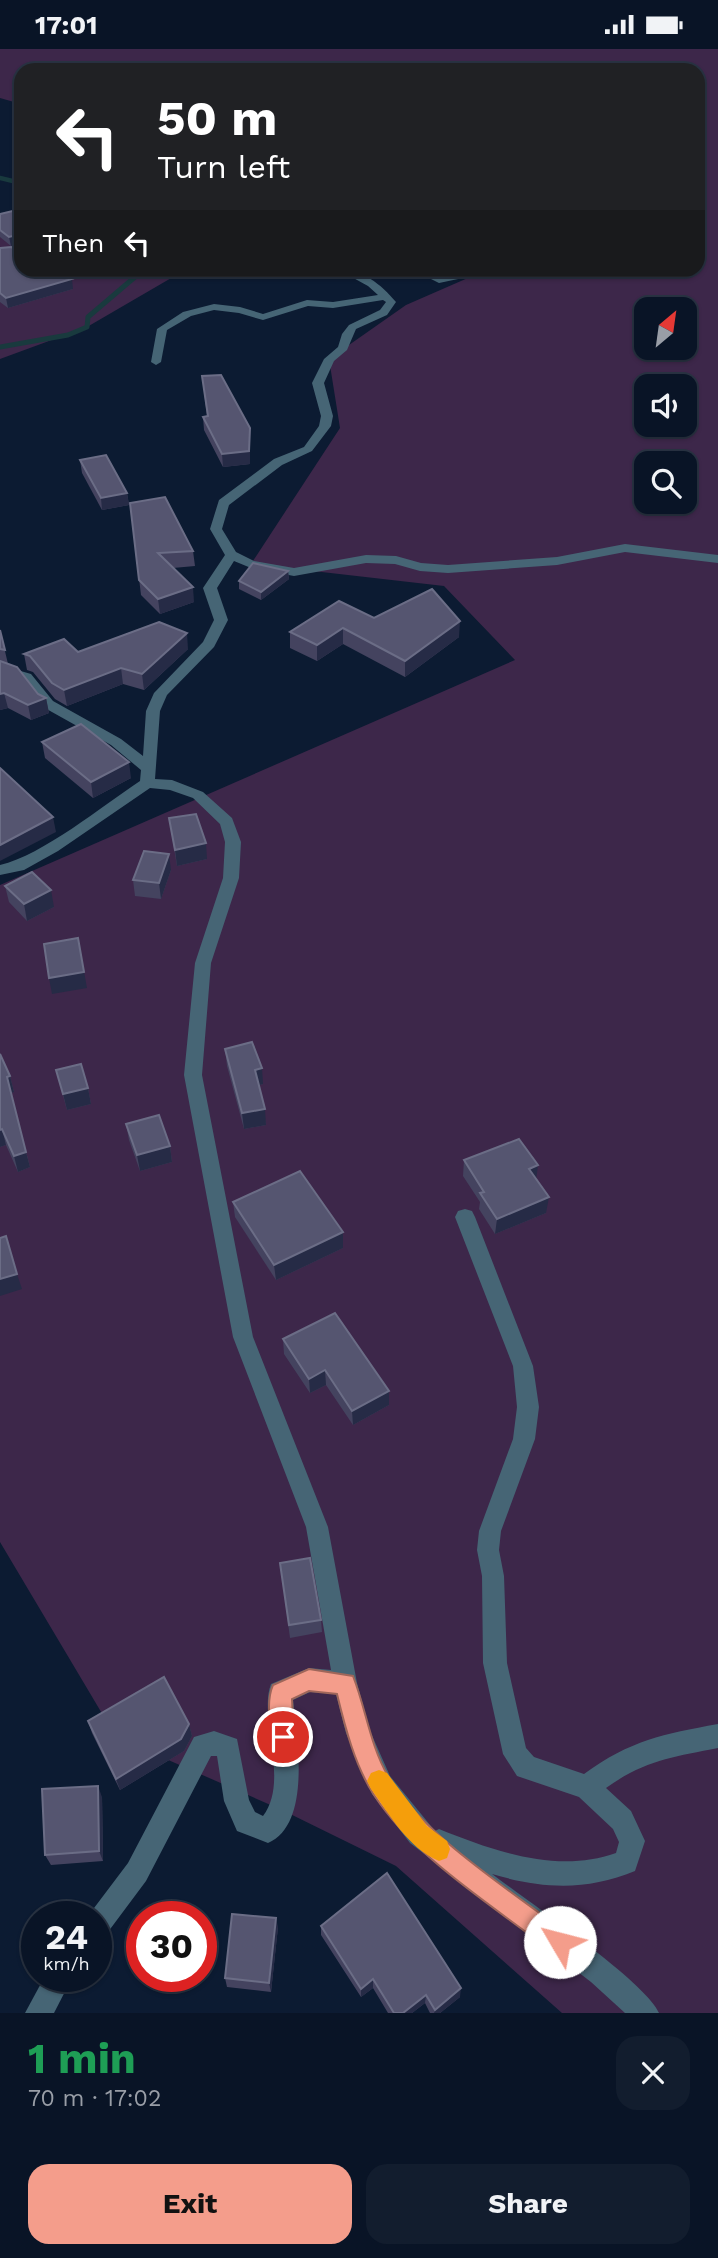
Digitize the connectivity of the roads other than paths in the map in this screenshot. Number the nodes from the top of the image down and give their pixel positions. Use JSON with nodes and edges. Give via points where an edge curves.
{"nodes":[{"id":1,"x":358,"y":277,"type":"edge"},
{"id":2,"x":433,"y":277,"type":"edge"},
{"id":3,"x":456,"y":277,"type":"edge"},
{"id":4,"x":385,"y":296,"type":"junction"},
{"id":5,"x":156,"y":362,"type":"dead end"},
{"id":6,"x":231,"y":555,"type":"junction"},
{"id":7,"x":718,"y":559,"type":"edge"},
{"id":8,"x":0,"y":669,"type":"edge"},
{"id":9,"x":148,"y":776,"type":"junction"},
{"id":10,"x":0,"y":870,"type":"edge"},
{"id":11,"x":465,"y":1217,"type":"dead end"},
{"id":12,"x":345,"y":1683,"type":"junction"},
{"id":13,"x":718,"y":1736,"type":"edge"},
{"id":14,"x":587,"y":1787,"type":"junction"},
{"id":15,"x":419,"y":1834,"type":"junction"},
{"id":16,"x":112,"y":1906,"type":"edge"},
{"id":17,"x":50,"y":1992,"type":"edge"},
{"id":18,"x":38,"y":2013,"type":"edge"},
{"id":19,"x":645,"y":2013,"type":"edge"}],
"edges":[{"from":1,"to":4,"type":"street"},
{"from":2,"to":3,"type":"street"},
{"from":4,"to":5,"type":"street","via":[[333,305],[307,303],[262,317],[214,307],[187,314],[162,329]]},
{"from":4,"to":6,"type":"street","via":[[391,302],[389,308],[345,334],[343,348],[329,359],[321,374],[318,383],[327,416],[314,442],[223,503],[216,529]]},
{"from":6,"to":7,"type":"street","via":[[294,572],[366,559],[462,568],[557,561],[625,548]]},
{"from":6,"to":9,"type":"street","via":[[210,588],[221,620],[209,644],[161,693],[153,711]]},
{"from":8,"to":9,"type":"street","via":[[26,677],[48,704],[116,742]]},
{"from":9,"to":10,"type":"street","via":[[52,847],[18,866]]},
{"from":9,"to":12,"type":"street","via":[[198,795],[226,822],[233,842],[231,878],[203,963],[193,1075],[243,1338],[317,1527]]},
{"from":11,"to":14,"type":"street","via":[[523,1366],[528,1407],[524,1439],[488,1550],[495,1664],[520,1760],[547,1776]]},
{"from":12,"to":15,"type":"street","via":[[358,1733],[380,1785]]},
{"from":12,"to":16,"type":"street","via":[[309,1680],[280,1693],[286,1781],[277,1823],[268,1831],[246,1822],[237,1801],[228,1748],[214,1743],[203,1746],[137,1872]]},
{"from":13,"to":14,"type":"street","via":[[664,1746],[623,1762]]},
{"from":14,"to":15,"type":"street","via":[[622,1820],[632,1841],[626,1862],[604,1873],[550,1873],[494,1864]]},
{"from":15,"to":19,"type":"street"},
{"from":17,"to":18,"type":"street"}]}
